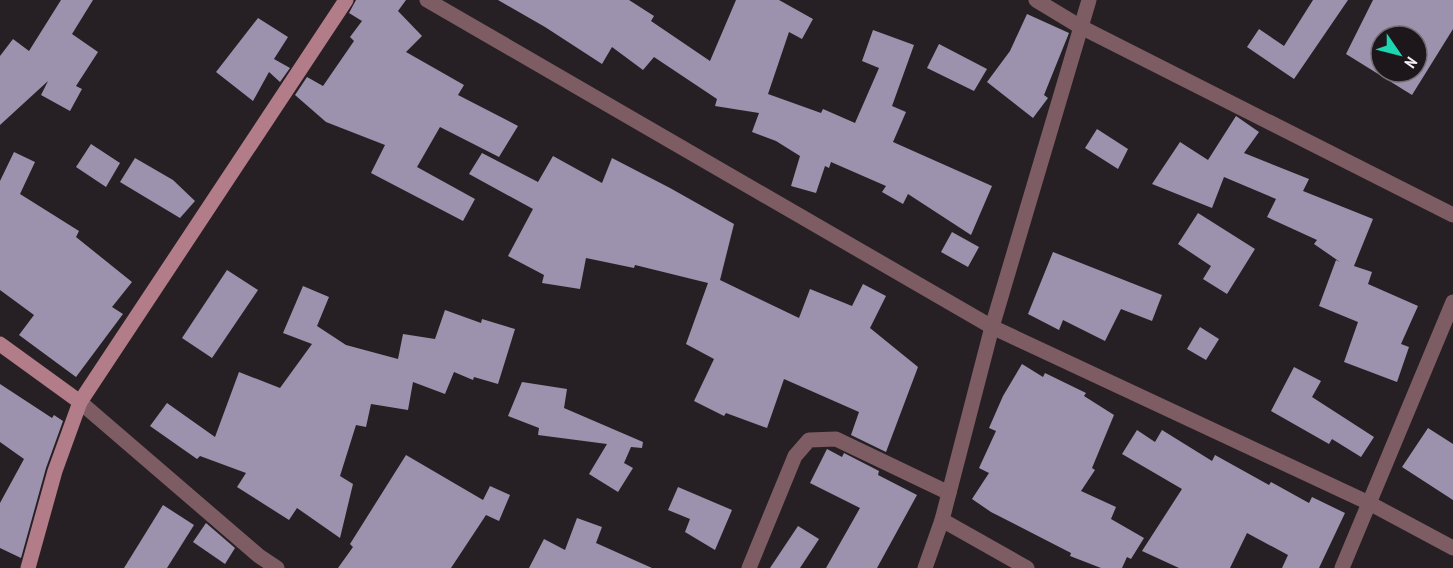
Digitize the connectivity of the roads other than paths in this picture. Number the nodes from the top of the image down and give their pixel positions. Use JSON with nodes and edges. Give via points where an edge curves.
{"nodes":[{"id":1,"x":346,"y":0,"type":"edge"},
{"id":2,"x":428,"y":0,"type":"edge"},
{"id":3,"x":1036,"y":0,"type":"edge"},
{"id":4,"x":1089,"y":0,"type":"edge"},
{"id":5,"x":1079,"y":26,"type":"junction"},
{"id":6,"x":1453,"y":214,"type":"edge"},
{"id":7,"x":1453,"y":302,"type":"edge"},
{"id":8,"x":992,"y":327,"type":"junction"},
{"id":9,"x":0,"y":344,"type":"edge"},
{"id":10,"x":80,"y":402,"type":"junction"},
{"id":11,"x":949,"y":493,"type":"junction"},
{"id":12,"x":1369,"y":503,"type":"junction"},
{"id":13,"x":942,"y":520,"type":"junction"},
{"id":14,"x":1453,"y":548,"type":"edge"},
{"id":15,"x":28,"y":568,"type":"edge"},
{"id":16,"x":277,"y":568,"type":"edge"},
{"id":17,"x":749,"y":568,"type":"edge"},
{"id":18,"x":925,"y":568,"type":"edge"},
{"id":19,"x":1027,"y":568,"type":"edge"},
{"id":20,"x":1342,"y":568,"type":"edge"}],
"edges":[{"from":1,"to":10,"type":"street"},
{"from":2,"to":8,"type":"street"},
{"from":3,"to":5,"type":"street"},
{"from":4,"to":5,"type":"street"},
{"from":5,"to":6,"type":"street"},
{"from":5,"to":8,"type":"street"},
{"from":7,"to":12,"type":"street"},
{"from":8,"to":11,"type":"street"},
{"from":8,"to":12,"type":"street"},
{"from":9,"to":10,"type":"street"},
{"from":10,"to":15,"type":"street","via":[[55,471]]},
{"from":10,"to":16,"type":"street","via":[[258,556]]},
{"from":11,"to":13,"type":"street"},
{"from":11,"to":17,"type":"street","via":[[836,439],[809,440],[795,456]]},
{"from":12,"to":14,"type":"street"},
{"from":12,"to":20,"type":"street"},
{"from":13,"to":18,"type":"street"},
{"from":13,"to":19,"type":"street"}]}
